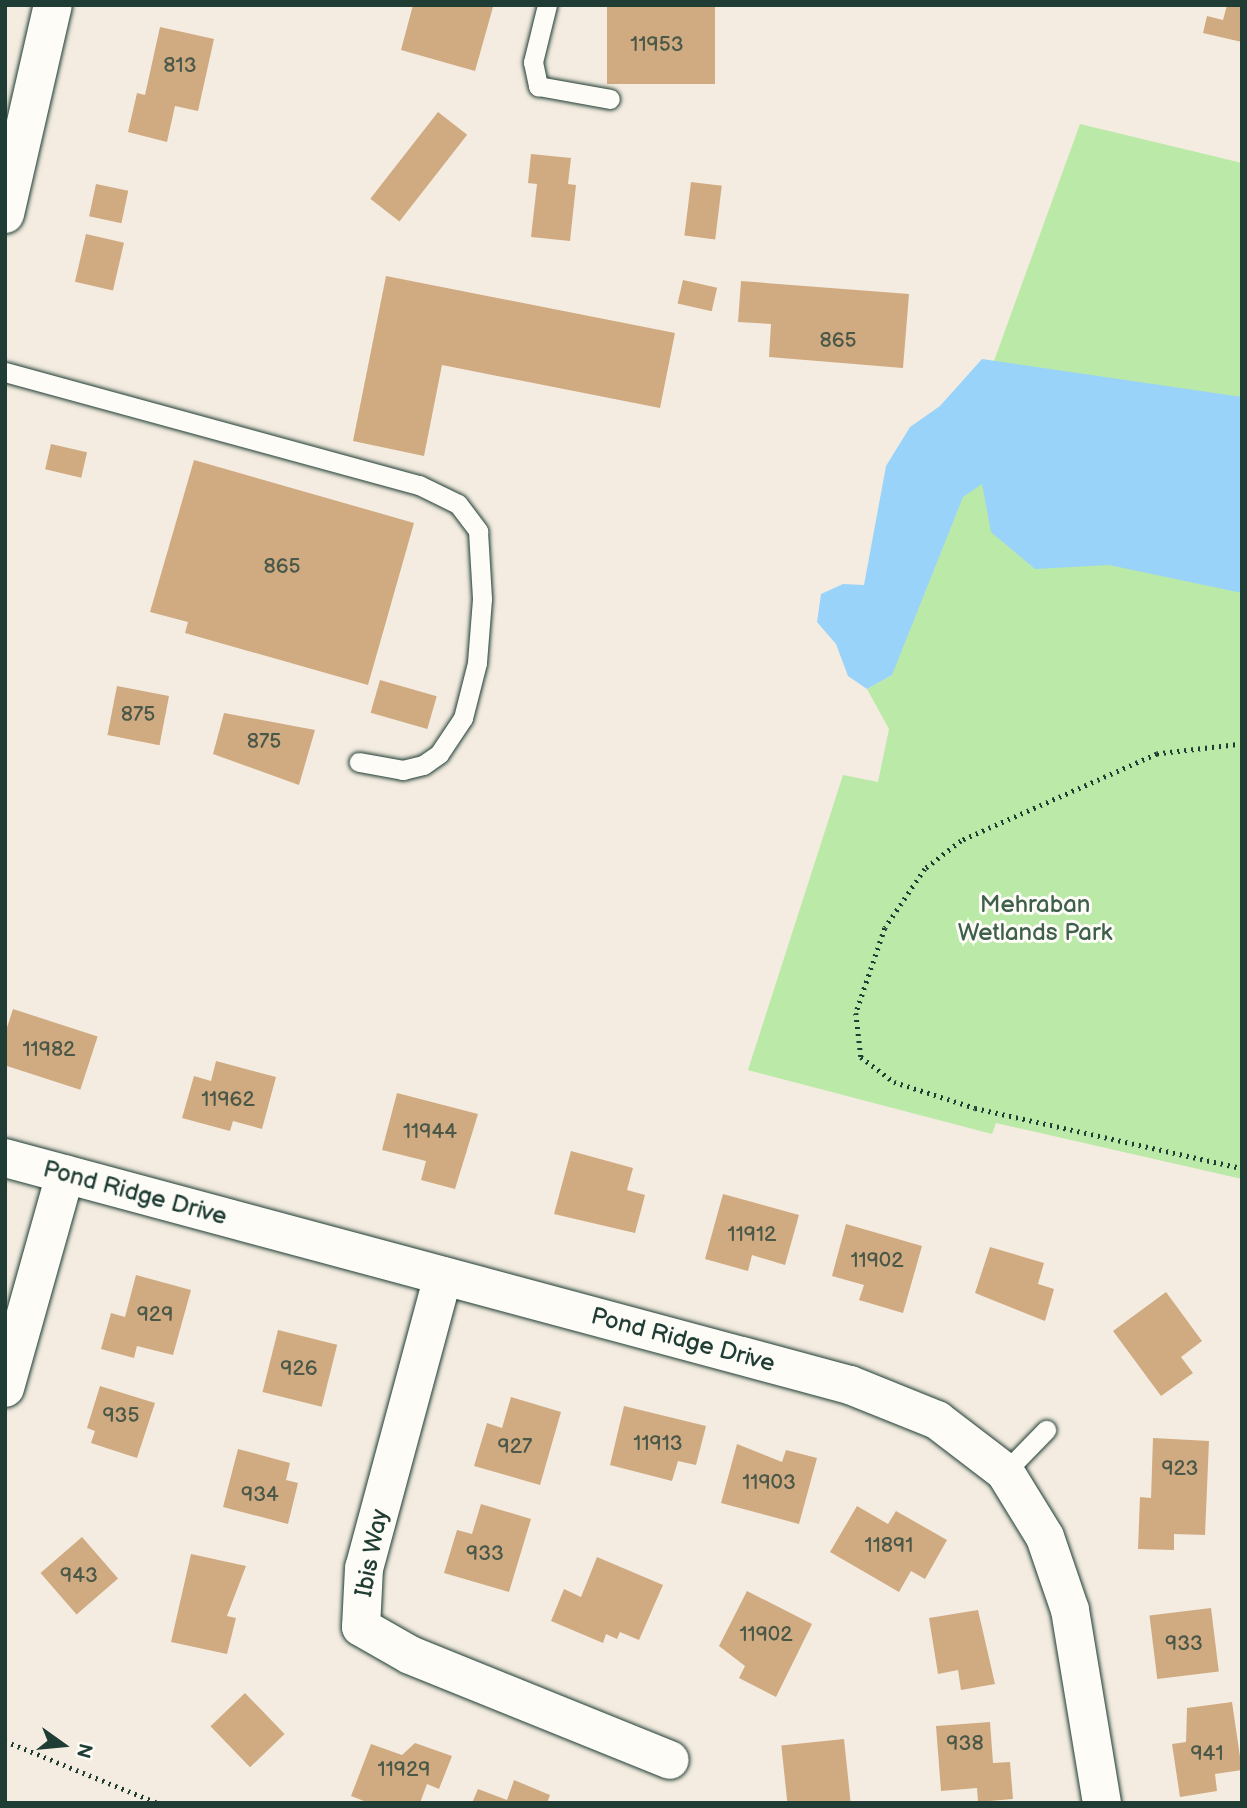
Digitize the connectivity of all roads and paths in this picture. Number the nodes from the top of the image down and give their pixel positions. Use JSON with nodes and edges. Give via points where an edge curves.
{"nodes":[{"id":1,"x":53,"y":5,"type":"edge"},
{"id":2,"x":547,"y":5,"type":"edge"},
{"id":3,"x":610,"y":99,"type":"dead end"},
{"id":4,"x":5,"y":214,"type":"edge"},
{"id":5,"x":5,"y":372,"type":"edge"},
{"id":6,"x":1242,"y":744,"type":"edge"},
{"id":7,"x":359,"y":762,"type":"dead end"},
{"id":8,"x":5,"y":1158,"type":"edge"},
{"id":9,"x":1242,"y":1168,"type":"edge"},
{"id":10,"x":65,"y":1174,"type":"junction"},
{"id":11,"x":443,"y":1276,"type":"junction"},
{"id":12,"x":5,"y":1388,"type":"edge"},
{"id":13,"x":1046,"y":1430,"type":"dead end"},
{"id":14,"x":1005,"y":1472,"type":"junction"},
{"id":15,"x":5,"y":1741,"type":"edge"},
{"id":16,"x":670,"y":1760,"type":"dead end"},
{"id":17,"x":158,"y":1803,"type":"edge"},
{"id":18,"x":1102,"y":1803,"type":"edge"}],
"edges":[{"from":1,"to":4,"type":"street"},
{"from":2,"to":3,"type":"lane","via":[[533,62],[538,86]]},
{"from":5,"to":7,"type":"lane","via":[[419,485],[458,504],[478,531],[482,588],[477,663],[463,718],[446,746],[423,765],[403,770]]},
{"from":6,"to":9,"type":"path","via":[[1157,754],[961,841],[925,869],[885,928],[856,1013],[861,1057],[894,1082],[975,1108]]},
{"from":8,"to":10,"type":"street","name":"Pond Ridge Drive"},
{"from":10,"to":11,"type":"street","name":"Pond Ridge Drive"},
{"from":10,"to":12,"type":"street"},
{"from":11,"to":14,"type":"street","name":"Pond Ridge Drive","via":[[894,1399],[937,1420]]},
{"from":11,"to":16,"type":"street","name":"Ibis Way","via":[[364,1568],[362,1627],[410,1655]]},
{"from":13,"to":14,"type":"lane"},
{"from":14,"to":18,"type":"street","name":"Pond Ridge Drive","via":[[1060,1572]]},
{"from":15,"to":17,"type":"path"}]}
